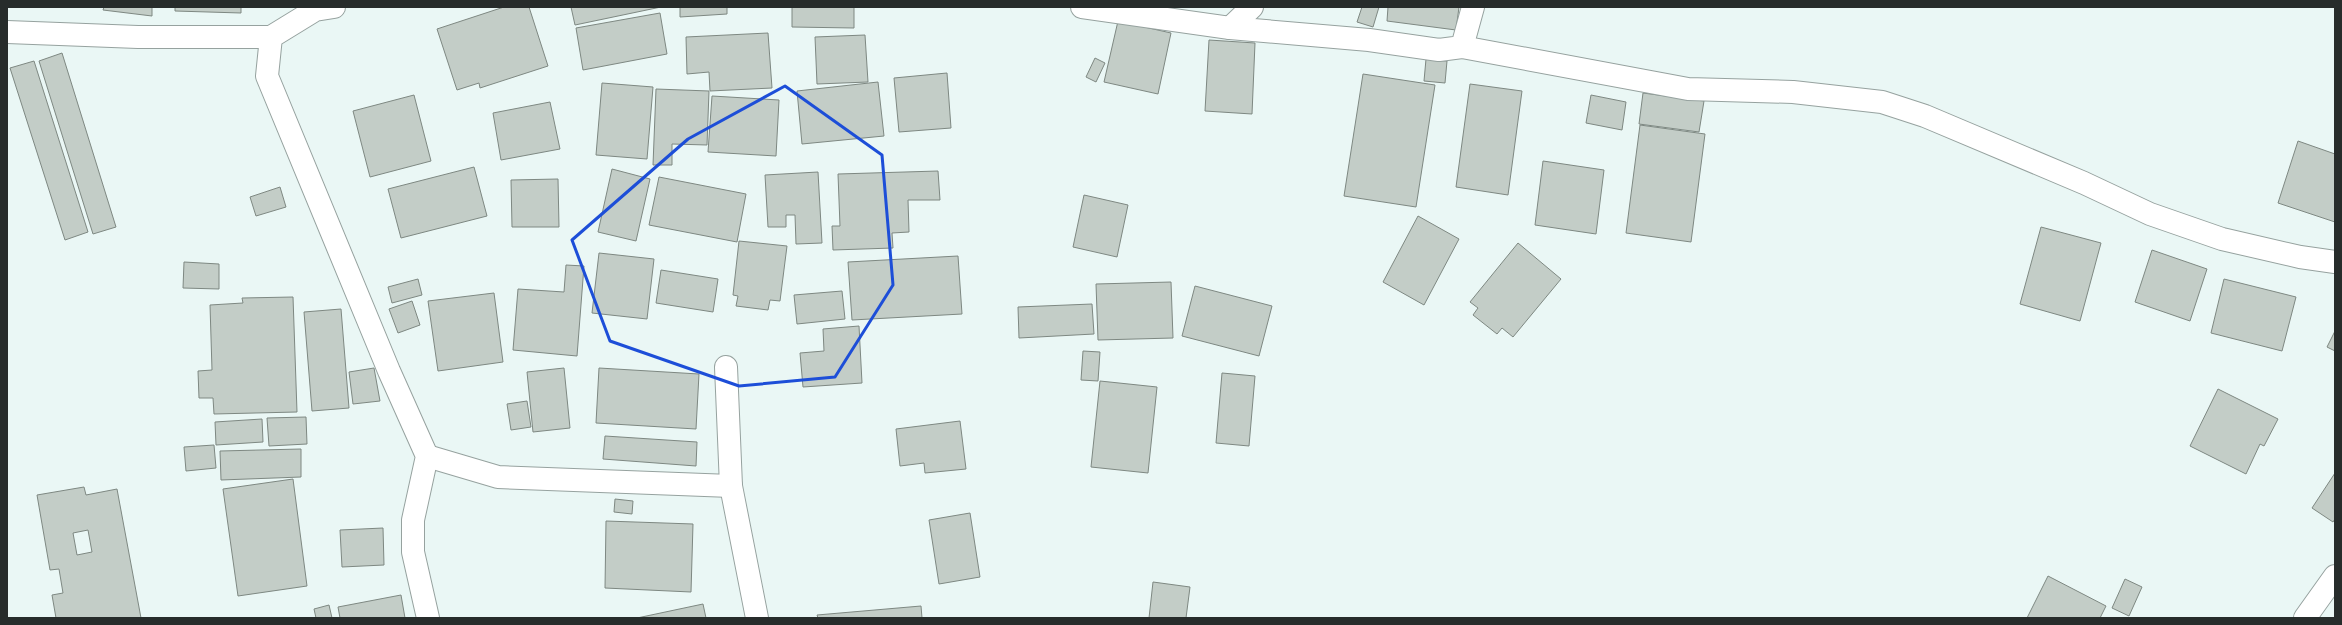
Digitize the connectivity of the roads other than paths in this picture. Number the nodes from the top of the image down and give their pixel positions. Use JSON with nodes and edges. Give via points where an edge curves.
{"nodes":[{"id":1,"x":334,"y":7,"type":"edge"},
{"id":2,"x":1082,"y":7,"type":"edge"},
{"id":3,"x":1252,"y":7,"type":"edge"},
{"id":4,"x":1473,"y":7,"type":"edge"},
{"id":5,"x":1230,"y":28,"type":"junction"},
{"id":6,"x":7,"y":32,"type":"edge"},
{"id":7,"x":271,"y":37,"type":"junction"},
{"id":8,"x":1462,"y":47,"type":"junction"},
{"id":9,"x":2335,"y":262,"type":"edge"},
{"id":10,"x":726,"y":367,"type":"dead end"},
{"id":11,"x":427,"y":456,"type":"junction"},
{"id":12,"x":731,"y":486,"type":"junction"},
{"id":13,"x":2335,"y":576,"type":"edge"},
{"id":14,"x":428,"y":618,"type":"edge"},
{"id":15,"x":757,"y":618,"type":"edge"},
{"id":16,"x":2305,"y":618,"type":"edge"}],
"edges":[{"from":1,"to":7,"type":"street","via":[[315,10]]},
{"from":2,"to":5,"type":"street"},
{"from":3,"to":5,"type":"street"},
{"from":4,"to":8,"type":"street"},
{"from":5,"to":8,"type":"street","via":[[1369,40],[1439,50]]},
{"from":6,"to":7,"type":"street","via":[[138,37]]},
{"from":7,"to":11,"type":"street","via":[[267,76],[389,371]]},
{"from":8,"to":9,"type":"street","via":[[1688,90],[1793,92],[1882,102],[1925,116],[2084,183],[2150,214],[2222,239]]},
{"from":10,"to":12,"type":"street"},
{"from":11,"to":12,"type":"street","via":[[498,477]]},
{"from":11,"to":14,"type":"street","via":[[413,520],[413,536]]},
{"from":12,"to":15,"type":"street"},
{"from":13,"to":16,"type":"street"}]}
